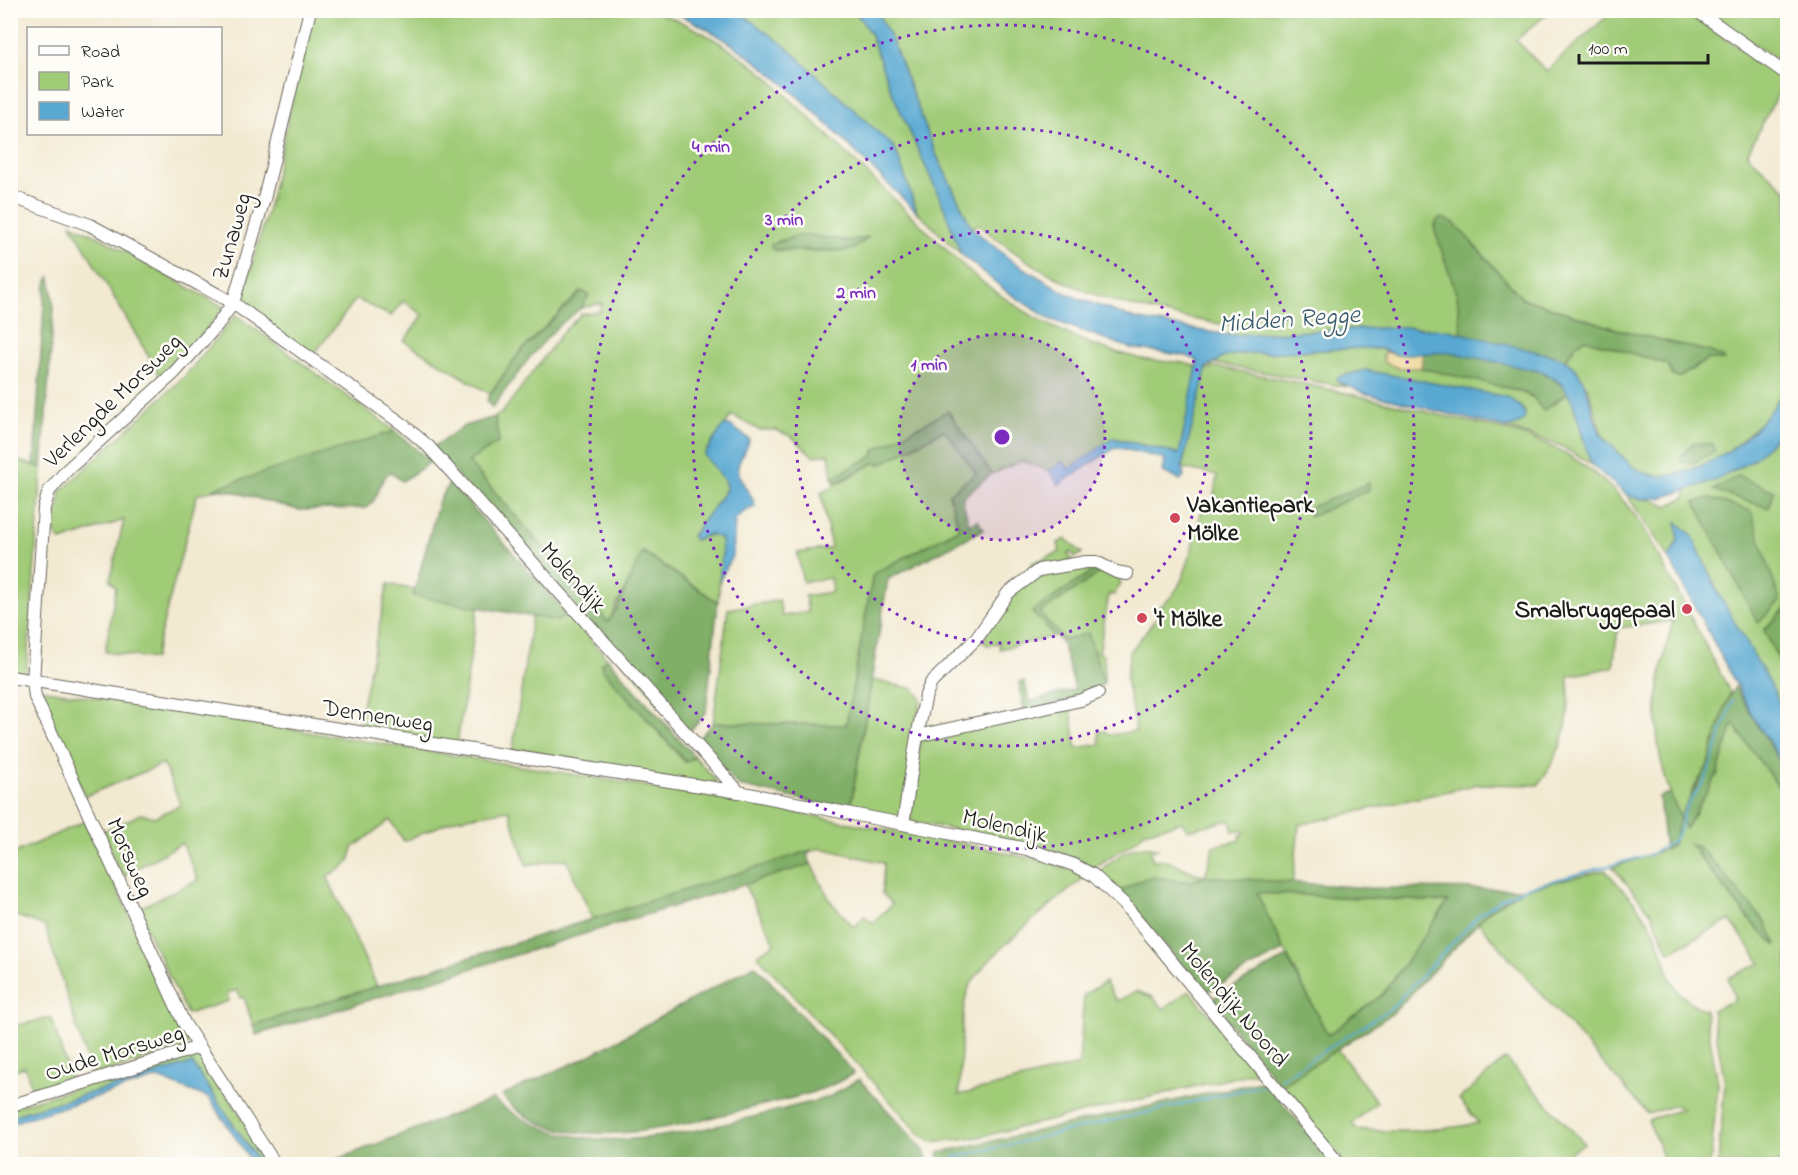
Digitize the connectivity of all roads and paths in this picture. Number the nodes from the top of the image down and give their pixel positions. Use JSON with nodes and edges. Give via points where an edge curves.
{"nodes":[{"id":1,"x":310,"y":10,"type":"edge"},
{"id":2,"x":1696,"y":10,"type":"edge"},
{"id":3,"x":1788,"y":75,"type":"edge"},
{"id":4,"x":10,"y":196,"type":"edge"},
{"id":5,"x":233,"y":303,"type":"junction"},
{"id":6,"x":1127,"y":574,"type":"dead end"},
{"id":7,"x":10,"y":677,"type":"edge"},
{"id":8,"x":33,"y":681,"type":"junction"},
{"id":9,"x":1098,"y":693,"type":"dead end"},
{"id":10,"x":917,"y":736,"type":"junction"},
{"id":11,"x":739,"y":792,"type":"junction"},
{"id":12,"x":903,"y":824,"type":"junction"},
{"id":13,"x":1093,"y":875,"type":"joint"},
{"id":14,"x":199,"y":1047,"type":"junction"},
{"id":15,"x":10,"y":1106,"type":"edge"},
{"id":16,"x":275,"y":1164,"type":"edge"},
{"id":17,"x":1339,"y":1164,"type":"edge"}],
"edges":[{"from":1,"to":5,"type":"street","name":"Zunaweg","via":[[264,199]]},
{"from":2,"to":3,"type":"street"},
{"from":4,"to":5,"type":"street","name":"Zunaweg","via":[[90,225]]},
{"from":5,"to":8,"type":"street","name":"Verlengde Morsweg","via":[[190,356],[49,491],[43,519]]},
{"from":5,"to":11,"type":"street","name":"Molendijk","via":[[428,446]]},
{"from":6,"to":10,"type":"street","via":[[1092,561],[1039,570],[1020,582],[977,638],[931,683]]},
{"from":7,"to":8,"type":"street","name":"Dennenweg"},
{"from":8,"to":11,"type":"street","name":"Dennenweg"},
{"from":8,"to":14,"type":"street","name":"Morsweg","via":[[40,707],[156,963]]},
{"from":9,"to":10,"type":"street"},
{"from":10,"to":12,"type":"street"},
{"from":11,"to":12,"type":"street","name":"Molendijk"},
{"from":12,"to":13,"type":"street","name":"Molendijk","via":[[1027,849]]},
{"from":13,"to":17,"type":"street","name":"Molendijk Noord","via":[[1124,904]]},
{"from":14,"to":15,"type":"street","name":"Oude Morsweg"},
{"from":14,"to":16,"type":"street","name":"Oude Morsweg"}]}
